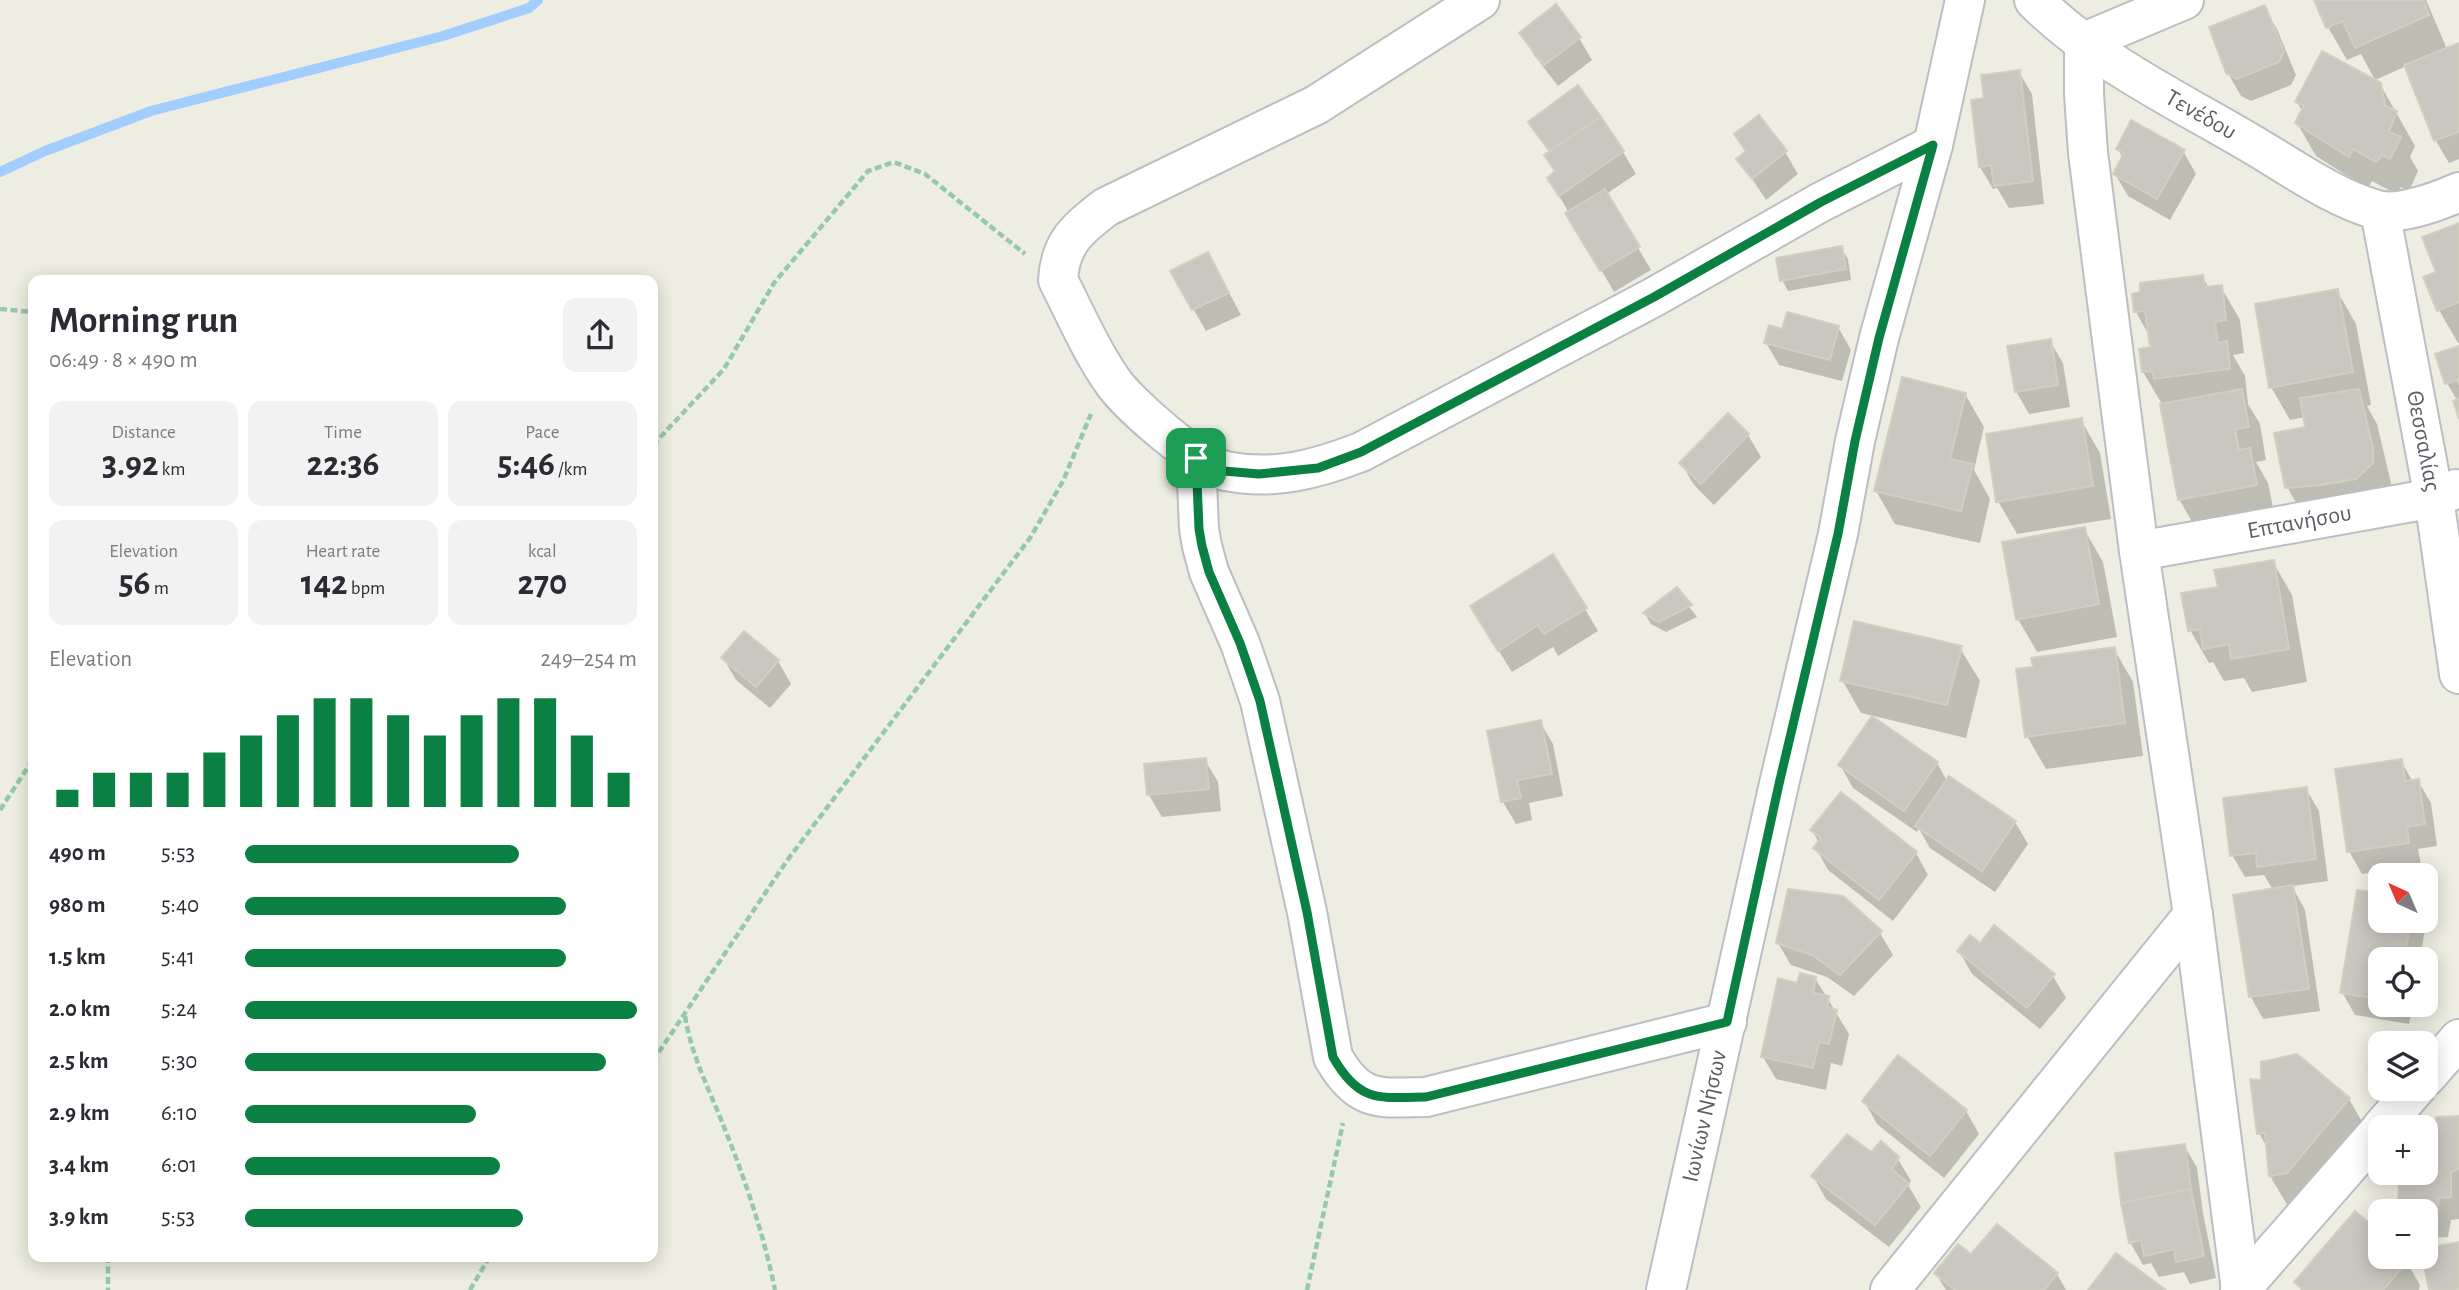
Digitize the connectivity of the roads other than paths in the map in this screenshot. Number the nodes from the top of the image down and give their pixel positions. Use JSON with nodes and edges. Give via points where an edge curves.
{"nodes":[{"id":1,"x":1480,"y":0,"type":"edge"},
{"id":2,"x":1965,"y":0,"type":"edge"},
{"id":3,"x":2034,"y":0,"type":"edge"},
{"id":4,"x":2184,"y":0,"type":"edge"},
{"id":5,"x":2084,"y":42,"type":"junction"},
{"id":6,"x":1933,"y":145,"type":"junction"},
{"id":7,"x":2459,"y":192,"type":"edge"},
{"id":8,"x":2380,"y":211,"type":"junction"},
{"id":9,"x":1196,"y":458,"type":"junction"},
{"id":10,"x":2446,"y":493,"type":"edge"},
{"id":11,"x":2139,"y":551,"type":"junction"},
{"id":12,"x":2459,"y":674,"type":"edge"},
{"id":13,"x":2193,"y":915,"type":"junction"},
{"id":14,"x":1727,"y":1022,"type":"junction"},
{"id":15,"x":2459,"y":1039,"type":"edge"},
{"id":16,"x":2438,"y":1063,"type":"edge"},
{"id":17,"x":2405,"y":1101,"type":"edge"},
{"id":18,"x":2392,"y":1115,"type":"edge"},
{"id":19,"x":2368,"y":1143,"type":"edge"},
{"id":20,"x":1666,"y":1290,"type":"edge"},
{"id":21,"x":1890,"y":1290,"type":"edge"},
{"id":22,"x":2241,"y":1290,"type":"edge"}],
"edges":[{"from":1,"to":9,"type":"street","via":[[1316,105],[1106,207],[1081,226],[1064,248],[1058,280],[1112,381]]},
{"from":2,"to":6,"type":"street","name":"Ιωνίων Νήσων"},
{"from":3,"to":5,"type":"street","name":"Τενέδου"},
{"from":4,"to":5,"type":"street"},
{"from":5,"to":8,"type":"street","name":"Τενέδου","via":[[2339,195]]},
{"from":5,"to":11,"type":"street","via":[[2088,153]]},
{"from":6,"to":9,"type":"street","via":[[1361,452],[1318,468],[1259,474],[1224,471]]},
{"from":6,"to":14,"type":"street","name":"Ιωνίων Νήσων","via":[[1879,338]]},
{"from":7,"to":8,"type":"street","via":[[2440,201]]},
{"from":8,"to":10,"type":"street","name":"Θεσσαλίας"},
{"from":9,"to":14,"type":"street","via":[[1202,546],[1260,701],[1307,912],[1333,1057],[1343,1074],[1369,1095],[1426,1097]]},
{"from":10,"to":11,"type":"street","name":"Επτανήσου"},
{"from":10,"to":12,"type":"street","name":"Θεσσαλίας"},
{"from":11,"to":13,"type":"street"},
{"from":13,"to":21,"type":"street"},
{"from":13,"to":22,"type":"street"},
{"from":14,"to":20,"type":"street","name":"Ιωνίων Νήσων"},
{"from":15,"to":16,"type":"street"},
{"from":17,"to":18,"type":"street"},
{"from":19,"to":22,"type":"street"}]}
